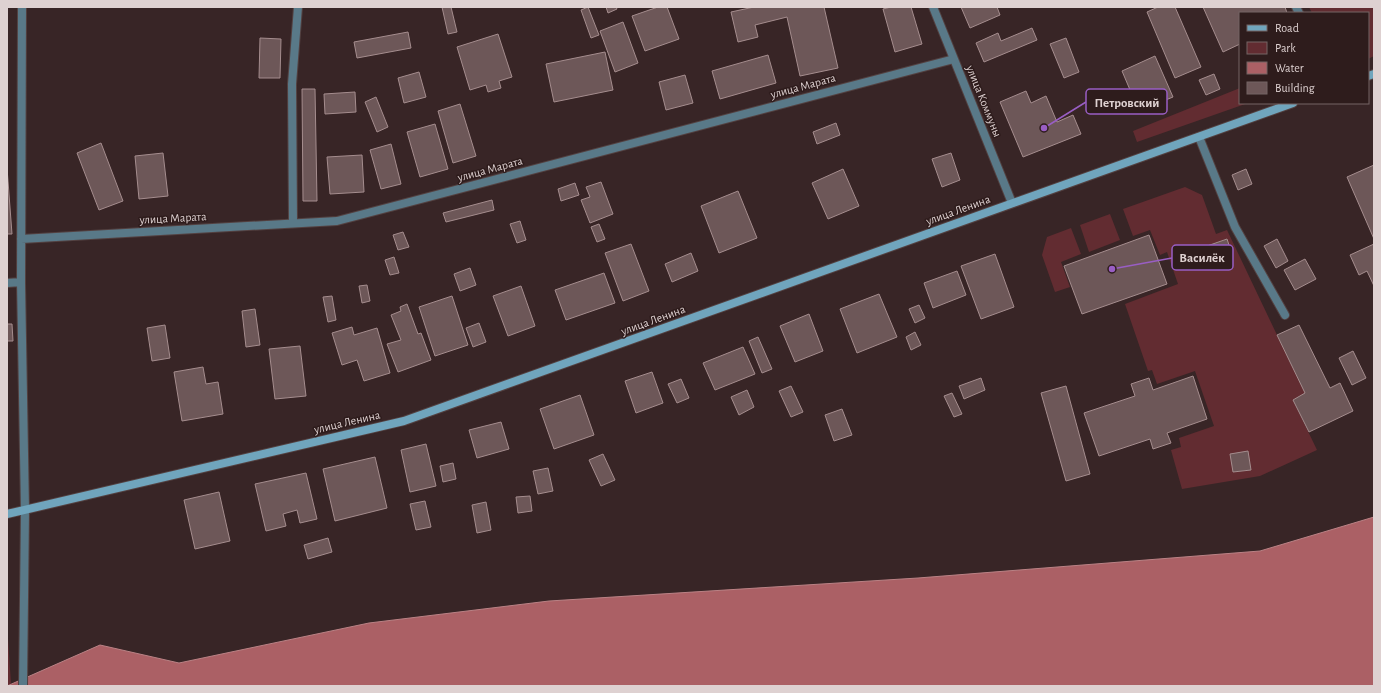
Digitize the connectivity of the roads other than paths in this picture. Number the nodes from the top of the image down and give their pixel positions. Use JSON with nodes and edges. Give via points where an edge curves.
{"nodes":[{"id":1,"x":22,"y":7,"type":"edge"},
{"id":2,"x":298,"y":7,"type":"edge"},
{"id":3,"x":933,"y":7,"type":"edge"},
{"id":4,"x":954,"y":59,"type":"junction"},
{"id":5,"x":1290,"y":104,"type":"edge"},
{"id":6,"x":1198,"y":137,"type":"junction"},
{"id":7,"x":1012,"y":204,"type":"junction"},
{"id":8,"x":293,"y":223,"type":"junction"},
{"id":9,"x":21,"y":239,"type":"junction"},
{"id":10,"x":21,"y":282,"type":"junction"},
{"id":11,"x":7,"y":283,"type":"edge"},
{"id":12,"x":1285,"y":315,"type":"dead end"},
{"id":13,"x":25,"y":510,"type":"junction"},
{"id":14,"x":7,"y":514,"type":"edge"},
{"id":15,"x":23,"y":686,"type":"edge"}],
"edges":[{"from":1,"to":9,"type":"street"},
{"from":2,"to":8,"type":"street","via":[[292,84]]},
{"from":3,"to":4,"type":"street","name":"улица Коммуны"},
{"from":4,"to":7,"type":"street","name":"улица Коммуны"},
{"from":4,"to":8,"type":"street","name":"улица Марата","via":[[337,221]]},
{"from":5,"to":6,"type":"main road","name":"улица Ленина"},
{"from":6,"to":7,"type":"main road","name":"улица Ленина"},
{"from":6,"to":12,"type":"street","via":[[1235,227]]},
{"from":7,"to":13,"type":"main road","name":"улица Ленина","via":[[404,421]]},
{"from":8,"to":9,"type":"street","name":"улица Марата"},
{"from":9,"to":10,"type":"street"},
{"from":10,"to":11,"type":"street"},
{"from":10,"to":13,"type":"street"},
{"from":13,"to":14,"type":"main road","name":"улица Ленина"},
{"from":13,"to":15,"type":"street"}]}
